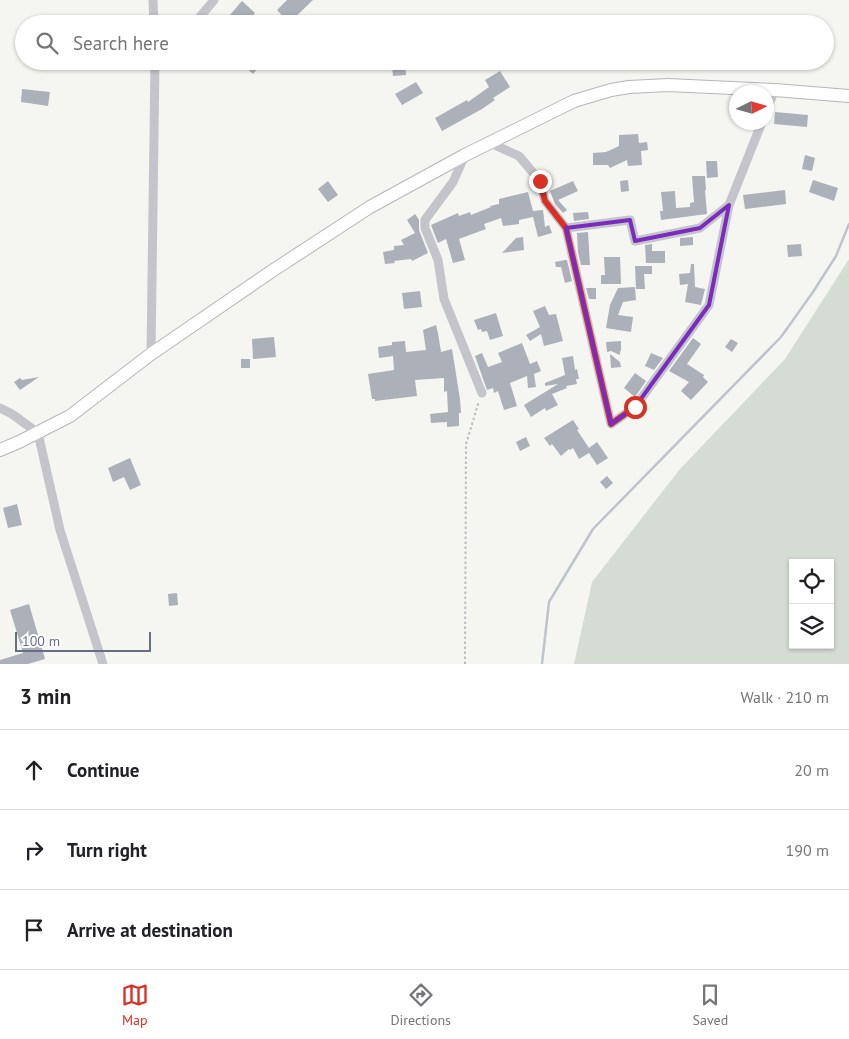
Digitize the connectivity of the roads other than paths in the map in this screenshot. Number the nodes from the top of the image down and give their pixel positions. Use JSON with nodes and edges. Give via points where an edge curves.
{"nodes":[{"id":1,"x":153,"y":0,"type":"edge"},
{"id":2,"x":214,"y":0,"type":"edge"},
{"id":3,"x":154,"y":15,"type":"edge"},
{"id":4,"x":202,"y":15,"type":"edge"},
{"id":5,"x":155,"y":70,"type":"edge"},
{"id":6,"x":775,"y":90,"type":"joint"},
{"id":7,"x":849,"y":96,"type":"edge"},
{"id":8,"x":759,"y":130,"type":"edge"},
{"id":9,"x":490,"y":143,"type":"junction"},
{"id":10,"x":465,"y":155,"type":"junction"},
{"id":11,"x":729,"y":205,"type":"junction"},
{"id":12,"x":566,"y":228,"type":"junction"},
{"id":13,"x":151,"y":354,"type":"junction"},
{"id":14,"x":482,"y":393,"type":"road end"},
{"id":15,"x":0,"y":408,"type":"edge"},
{"id":16,"x":38,"y":432,"type":"junction"},
{"id":17,"x":0,"y":450,"type":"edge"},
{"id":18,"x":104,"y":664,"type":"edge"}],
"edges":[{"from":1,"to":3,"type":"street"},
{"from":2,"to":4,"type":"street"},
{"from":5,"to":13,"type":"street"},
{"from":6,"to":7,"type":"highway"},
{"from":6,"to":9,"type":"highway","via":[[668,85],[611,90],[574,101]]},
{"from":8,"to":11,"type":"street"},
{"from":9,"to":10,"type":"highway"},
{"from":9,"to":12,"type":"street","via":[[519,156],[540,181],[545,201]]},
{"from":10,"to":13,"type":"highway","via":[[338,226]]},
{"from":10,"to":14,"type":"street","via":[[453,182],[425,220],[425,228],[438,260],[444,299]]},
{"from":11,"to":12,"type":"street","via":[[700,228],[636,242],[630,220]]},
{"from":11,"to":12,"type":"street","via":[[709,305],[635,407],[611,424]]},
{"from":13,"to":16,"type":"highway","via":[[70,416]]},
{"from":15,"to":16,"type":"street"},
{"from":16,"to":17,"type":"highway"},
{"from":16,"to":18,"type":"street","via":[[60,530]]}]}
